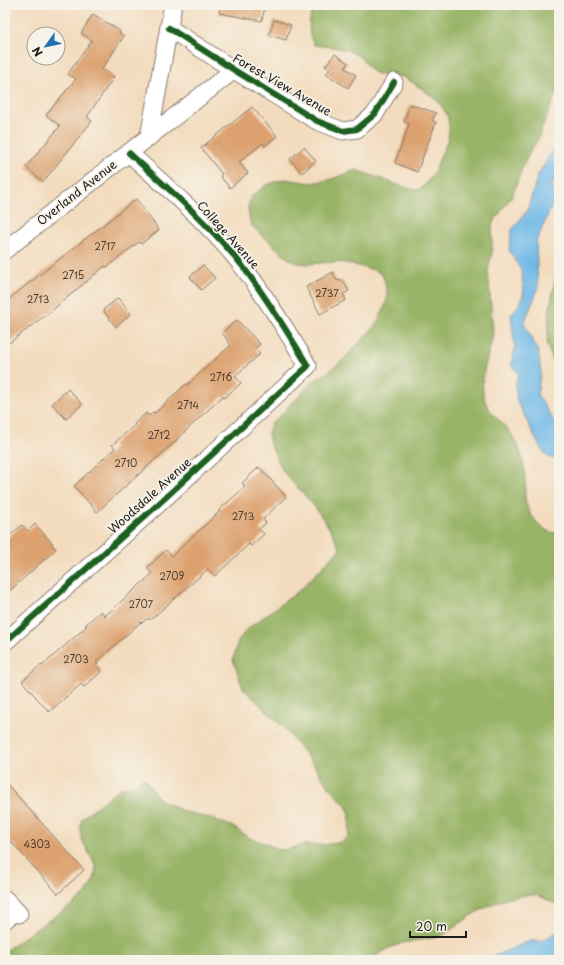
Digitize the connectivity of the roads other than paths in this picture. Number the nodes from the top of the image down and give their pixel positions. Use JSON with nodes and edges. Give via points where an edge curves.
{"nodes":[{"id":1,"x":173,"y":5,"type":"edge"},
{"id":2,"x":169,"y":28,"type":"junction"},
{"id":3,"x":234,"y":70,"type":"junction"},
{"id":4,"x":394,"y":82,"type":"dead end"},
{"id":5,"x":149,"y":137,"type":"junction"},
{"id":6,"x":129,"y":153,"type":"junction"},
{"id":7,"x":5,"y":250,"type":"edge"},
{"id":8,"x":308,"y":366,"type":"joint"},
{"id":9,"x":5,"y":642,"type":"edge"},
{"id":10,"x":5,"y":899,"type":"edge"},
{"id":11,"x":19,"y":914,"type":"joint"},
{"id":12,"x":5,"y":925,"type":"edge"}],
"edges":[{"from":1,"to":2,"type":"street"},
{"from":2,"to":3,"type":"street","name":"Forest View Avenue"},
{"from":2,"to":5,"type":"street"},
{"from":3,"to":4,"type":"street","name":"Forest View Avenue","via":[[317,121],[342,130],[357,129],[375,114]]},
{"from":3,"to":5,"type":"street","name":"Overland Avenue"},
{"from":5,"to":6,"type":"street","name":"Overland Avenue"},
{"from":6,"to":7,"type":"street","name":"Overland Avenue"},
{"from":6,"to":8,"type":"street","name":"College Avenue","via":[[190,209],[240,263],[275,312]]},
{"from":8,"to":9,"type":"street","name":"Woodsdale Avenue"},
{"from":10,"to":11,"type":"street"},
{"from":11,"to":12,"type":"lane"}]}
